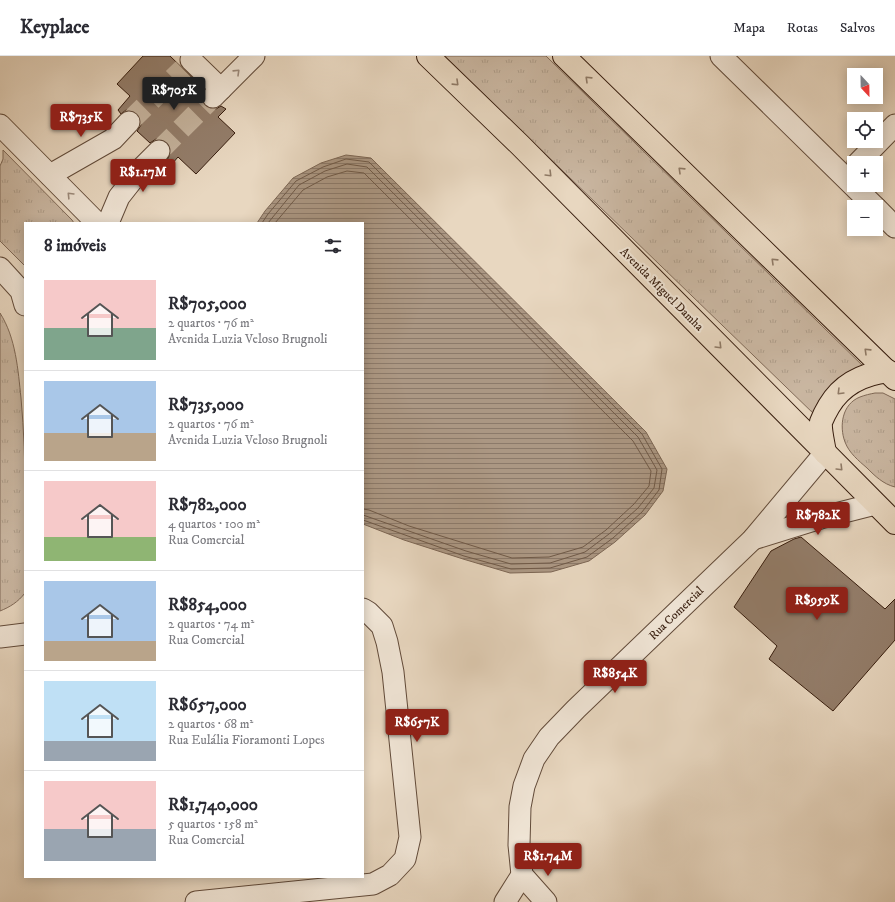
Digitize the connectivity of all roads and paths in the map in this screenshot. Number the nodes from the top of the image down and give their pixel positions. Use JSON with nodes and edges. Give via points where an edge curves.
{"nodes":[{"id":1,"x":254,"y":56,"type":"edge"},
{"id":2,"x":428,"y":56,"type":"edge"},
{"id":3,"x":564,"y":56,"type":"edge"},
{"id":4,"x":721,"y":56,"type":"edge"},
{"id":5,"x":188,"y":62,"type":"edge"},
{"id":6,"x":129,"y":122,"type":"tunnel mouth"},
{"id":7,"x":0,"y":125,"type":"edge"},
{"id":8,"x":895,"y":125,"type":"edge"},
{"id":9,"x":159,"y":151,"type":"tunnel mouth"},
{"id":10,"x":865,"y":156,"type":"edge"},
{"id":11,"x":847,"y":165,"type":"edge"},
{"id":12,"x":50,"y":175,"type":"junction"},
{"id":13,"x":883,"y":214,"type":"edge"},
{"id":14,"x":96,"y":222,"type":"edge"},
{"id":15,"x":108,"y":222,"type":"edge"},
{"id":16,"x":895,"y":226,"type":"edge"},
{"id":17,"x":0,"y":268,"type":"edge"},
{"id":18,"x":24,"y":296,"type":"edge"},
{"id":19,"x":891,"y":375,"type":"edge"},
{"id":20,"x":825,"y":453,"type":"junction"},
{"id":21,"x":885,"y":503,"type":"edge"},
{"id":22,"x":895,"y":523,"type":"edge"},
{"id":23,"x":753,"y":539,"type":"junction"},
{"id":24,"x":366,"y":611,"type":"edge"},
{"id":25,"x":24,"y":634,"type":"edge"},
{"id":26,"x":0,"y":637,"type":"edge"},
{"id":27,"x":522,"y":875,"type":"junction"},
{"id":28,"x":196,"y":902,"type":"edge"},
{"id":29,"x":506,"y":902,"type":"edge"},
{"id":30,"x":546,"y":902,"type":"edge"}],
"edges":[{"from":5,"to":1,"type":"street","one_way":true,"via":[[217,93]]},
{"from":2,"to":20,"type":"main road","name":"Avenida Miguel Damha","one_way":true,"via":[[520,145]]},
{"from":19,"to":3,"type":"main road","one_way":true},
{"from":4,"to":11,"type":"street"},
{"from":6,"to":12,"type":"street","via":[[113,139]]},
{"from":7,"to":12,"type":"street"},
{"from":8,"to":10,"type":"street"},
{"from":9,"to":15,"type":"street","via":[[141,168],[119,197]]},
{"from":14,"to":12,"type":"street","one_way":true},
{"from":13,"to":16,"type":"street"},
{"from":17,"to":18,"type":"street"},
{"from":19,"to":20,"type":"main road","one_way":true,"via":[[875,373],[850,383],[840,391],[821,423]]},
{"from":20,"to":21,"type":"main road","name":"Avenida Miguel Damha","one_way":true},
{"from":20,"to":23,"type":"street","name":"Rua Comercial"},
{"from":21,"to":22,"type":"main road","name":"Avenida Miguel Damha"},
{"from":21,"to":23,"type":"street","name":"Rua Comercial","via":[[824,517]]},
{"from":23,"to":27,"type":"street","name":"Rua Comercial","via":[[549,737],[534,759],[524,786],[520,807],[519,845]]},
{"from":24,"to":28,"type":"street","via":[[382,626],[393,672],[410,836],[405,859],[390,875],[373,884]]},
{"from":25,"to":26,"type":"street"},
{"from":27,"to":29,"type":"street"},
{"from":27,"to":30,"type":"street"}]}
